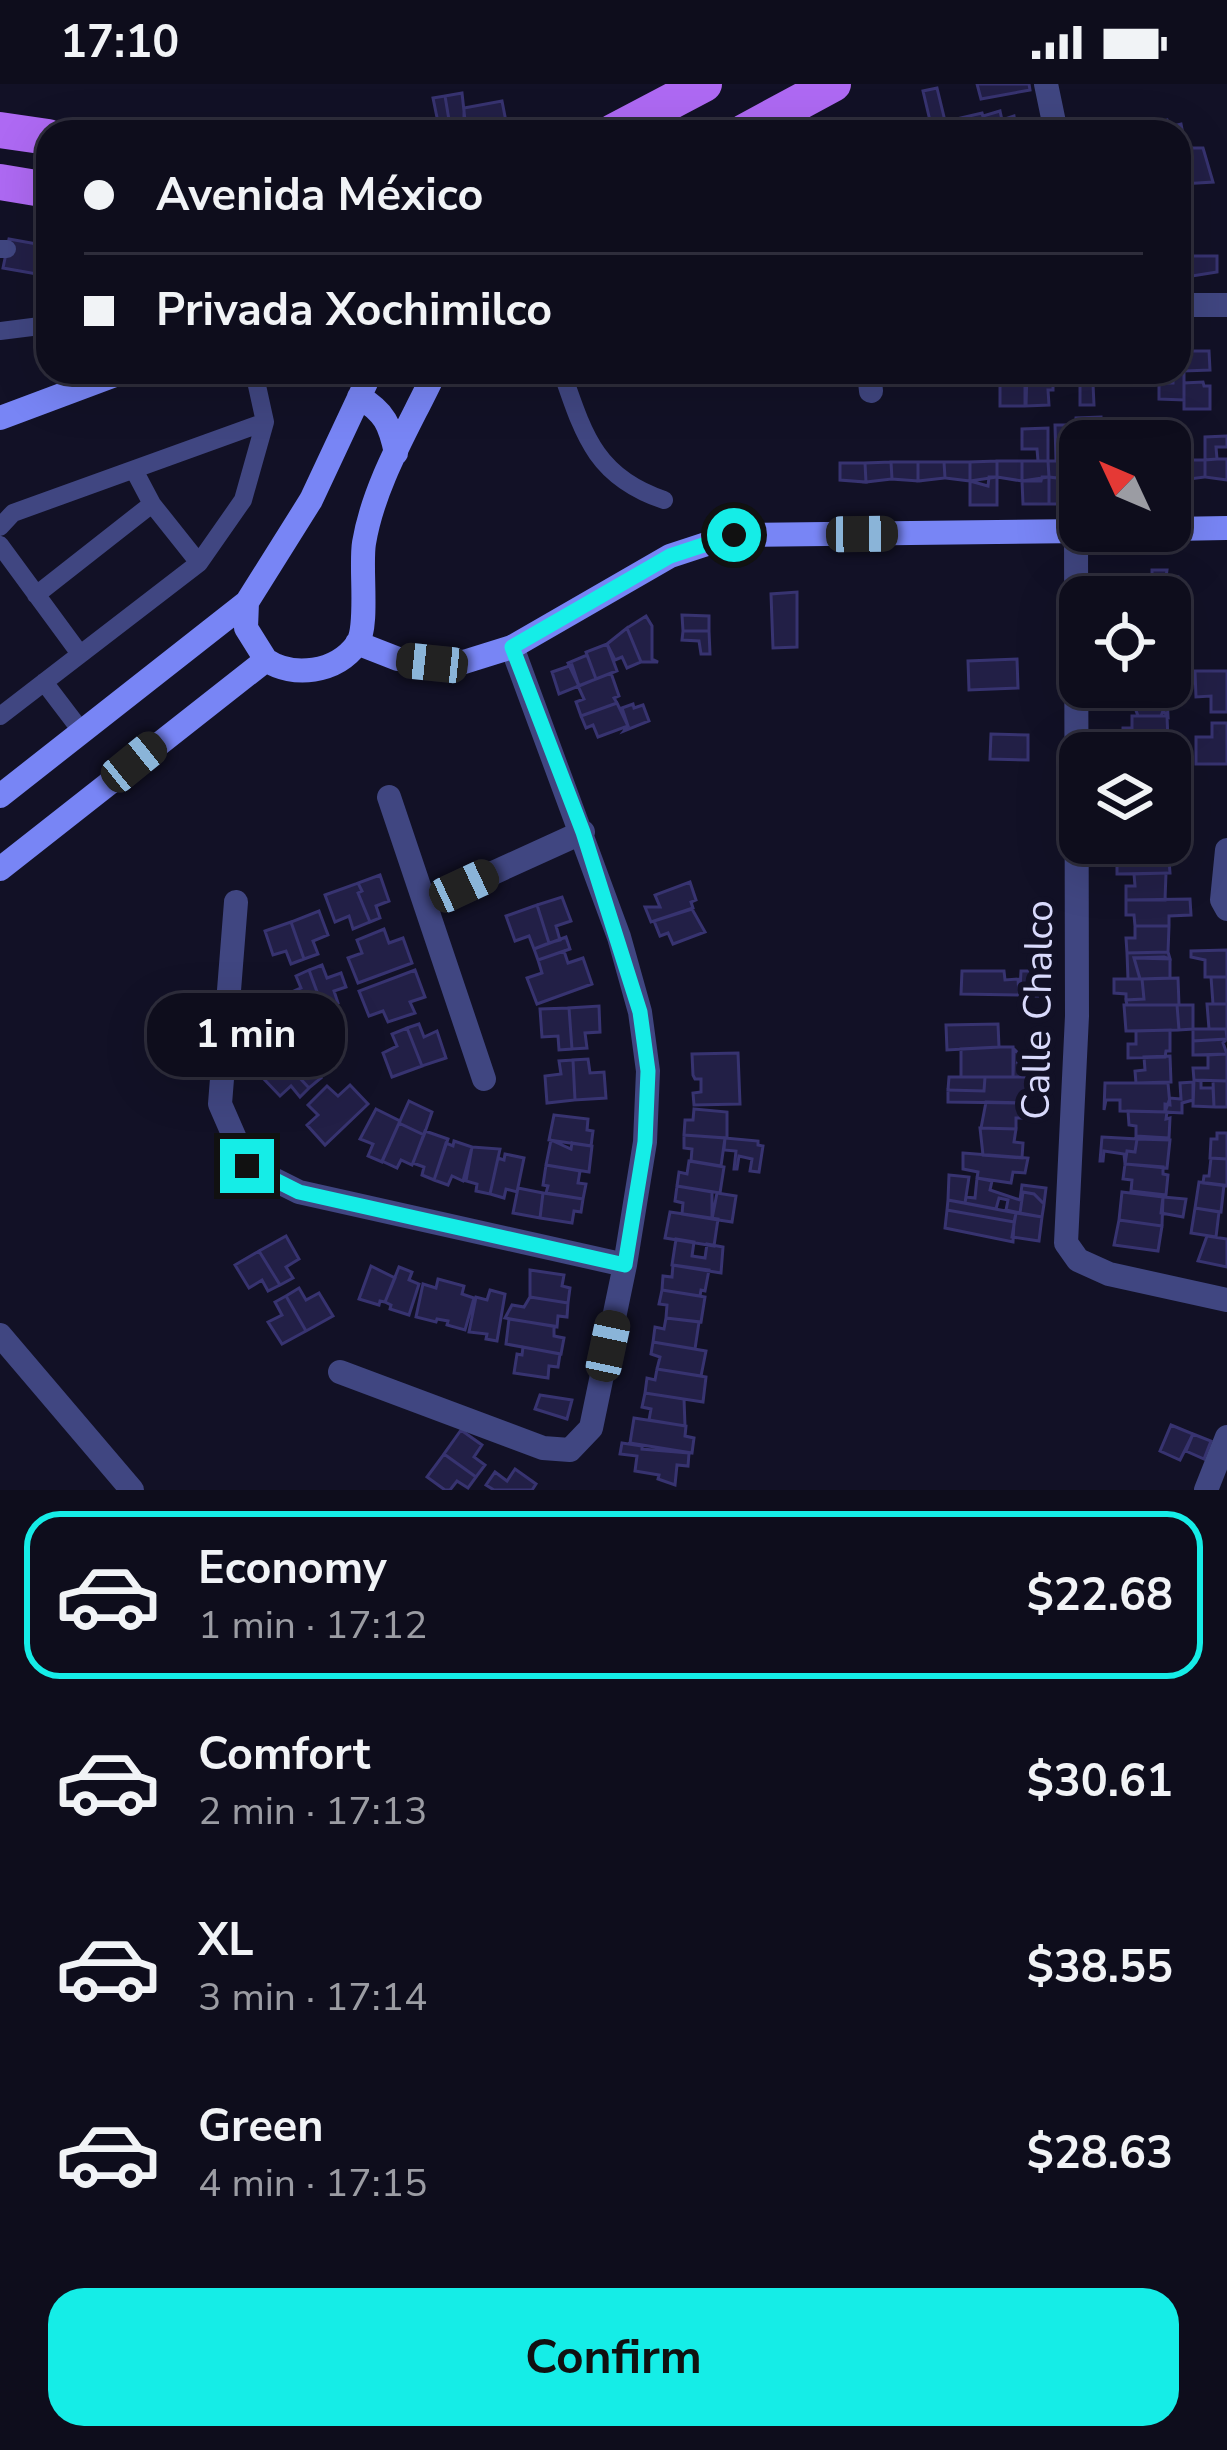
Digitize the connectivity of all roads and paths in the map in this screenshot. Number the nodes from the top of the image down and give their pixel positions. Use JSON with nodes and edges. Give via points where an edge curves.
{"nodes":[{"id":1,"x":704,"y":84,"type":"edge"},
{"id":2,"x":833,"y":84,"type":"edge"},
{"id":3,"x":1046,"y":84,"type":"edge"},
{"id":4,"x":636,"y":120,"type":"edge"},
{"id":5,"x":766,"y":120,"type":"edge"},
{"id":6,"x":1054,"y":120,"type":"edge"},
{"id":7,"x":0,"y":130,"type":"edge"},
{"id":8,"x":36,"y":135,"type":"edge"},
{"id":9,"x":0,"y":182,"type":"edge"},
{"id":10,"x":36,"y":188,"type":"edge"},
{"id":11,"x":1227,"y":304,"type":"edge"},
{"id":12,"x":1191,"y":305,"type":"edge"},
{"id":13,"x":36,"y":326,"type":"edge"},
{"id":14,"x":0,"y":331,"type":"edge"},
{"id":15,"x":91,"y":384,"type":"edge"},
{"id":16,"x":257,"y":384,"type":"edge"},
{"id":17,"x":365,"y":384,"type":"edge"},
{"id":18,"x":429,"y":384,"type":"edge"},
{"id":19,"x":566,"y":384,"type":"edge"},
{"id":20,"x":359,"y":398,"type":"junction"},
{"id":21,"x":0,"y":418,"type":"edge"},
{"id":22,"x":265,"y":422,"type":"junction"},
{"id":23,"x":396,"y":453,"type":"junction"},
{"id":24,"x":134,"y":470,"type":"junction"},
{"id":25,"x":664,"y":500,"type":"dead end"},
{"id":26,"x":152,"y":504,"type":"junction"},
{"id":27,"x":0,"y":527,"type":"edge"},
{"id":28,"x":1227,"y":528,"type":"edge"},
{"id":29,"x":1191,"y":529,"type":"edge"},
{"id":30,"x":1059,"y":531,"type":"edge"},
{"id":31,"x":0,"y":544,"type":"edge"},
{"id":32,"x":1080,"y":552,"type":"edge"},
{"id":33,"x":199,"y":563,"type":"junction"},
{"id":34,"x":36,"y":595,"type":"junction"},
{"id":35,"x":247,"y":602,"type":"junction"},
{"id":36,"x":357,"y":643,"type":"junction"},
{"id":37,"x":512,"y":647,"type":"junction"},
{"id":38,"x":80,"y":654,"type":"junction"},
{"id":39,"x":266,"y":659,"type":"junction"},
{"id":40,"x":44,"y":682,"type":"junction"},
{"id":41,"x":0,"y":716,"type":"edge"},
{"id":42,"x":82,"y":732,"type":"junction"},
{"id":43,"x":0,"y":796,"type":"edge"},
{"id":44,"x":389,"y":797,"type":"dead end"},
{"id":45,"x":583,"y":832,"type":"junction"},
{"id":46,"x":1227,"y":850,"type":"edge"},
{"id":47,"x":0,"y":869,"type":"edge"},
{"id":48,"x":236,"y":902,"type":"dead end"},
{"id":49,"x":425,"y":904,"type":"junction"},
{"id":50,"x":1227,"y":909,"type":"edge"},
{"id":51,"x":484,"y":1078,"type":"dead end"},
{"id":52,"x":625,"y":1265,"type":"junction"},
{"id":53,"x":1227,"y":1300,"type":"edge"},
{"id":54,"x":0,"y":1336,"type":"edge"},
{"id":55,"x":340,"y":1372,"type":"dead end"},
{"id":56,"x":1227,"y":1437,"type":"edge"},
{"id":57,"x":131,"y":1490,"type":"edge"},
{"id":58,"x":1206,"y":1490,"type":"edge"}],
"edges":[{"from":1,"to":4,"type":"main road"},
{"from":2,"to":5,"type":"main road"},
{"from":3,"to":6,"type":"street"},
{"from":7,"to":8,"type":"main road"},
{"from":9,"to":10,"type":"main road"},
{"from":11,"to":12,"type":"street"},
{"from":13,"to":14,"type":"lane"},
{"from":15,"to":21,"type":"main road"},
{"from":16,"to":22,"type":"lane"},
{"from":17,"to":20,"type":"main road"},
{"from":18,"to":23,"type":"main road"},
{"from":19,"to":25,"type":"lane","via":[[603,464],[630,489]]},
{"from":20,"to":23,"type":"main road","via":[[386,418]]},
{"from":20,"to":35,"type":"main road","via":[[311,500]]},
{"from":22,"to":24,"type":"lane"},
{"from":22,"to":33,"type":"lane","via":[[243,500]]},
{"from":23,"to":36,"type":"main road","via":[[370,508]]},
{"from":24,"to":26,"type":"lane"},
{"from":24,"to":27,"type":"lane","via":[[14,513]]},
{"from":26,"to":33,"type":"lane"},
{"from":26,"to":34,"type":"lane"},
{"from":28,"to":29,"type":"main road"},
{"from":30,"to":37,"type":"main road","via":[[734,535],[670,556]]},
{"from":31,"to":34,"type":"lane"},
{"from":32,"to":53,"type":"street","name":"Calle Chalco","via":[[1077,1016],[1066,1243],[1078,1260],[1109,1274]]},
{"from":33,"to":38,"type":"lane"},
{"from":34,"to":38,"type":"lane"},
{"from":35,"to":39,"type":"main road","via":[[247,628]]},
{"from":35,"to":42,"type":"main road"},
{"from":36,"to":37,"type":"main road","via":[[432,663]]},
{"from":36,"to":39,"type":"main road","via":[[300,673]]},
{"from":37,"to":45,"type":"street"},
{"from":38,"to":40,"type":"lane"},
{"from":39,"to":47,"type":"main road"},
{"from":40,"to":41,"type":"lane"},
{"from":40,"to":42,"type":"lane"},
{"from":42,"to":43,"type":"main road"},
{"from":44,"to":49,"type":"street"},
{"from":45,"to":49,"type":"street"},
{"from":45,"to":52,"type":"street","via":[[640,1012],[648,1071]]},
{"from":46,"to":50,"type":"street"},
{"from":48,"to":52,"type":"street","via":[[220,1105],[247,1166],[299,1192]]},
{"from":49,"to":51,"type":"street"},
{"from":52,"to":55,"type":"street","via":[[591,1428],[570,1450],[543,1448]]},
{"from":54,"to":57,"type":"street"},
{"from":56,"to":58,"type":"street"}]}
